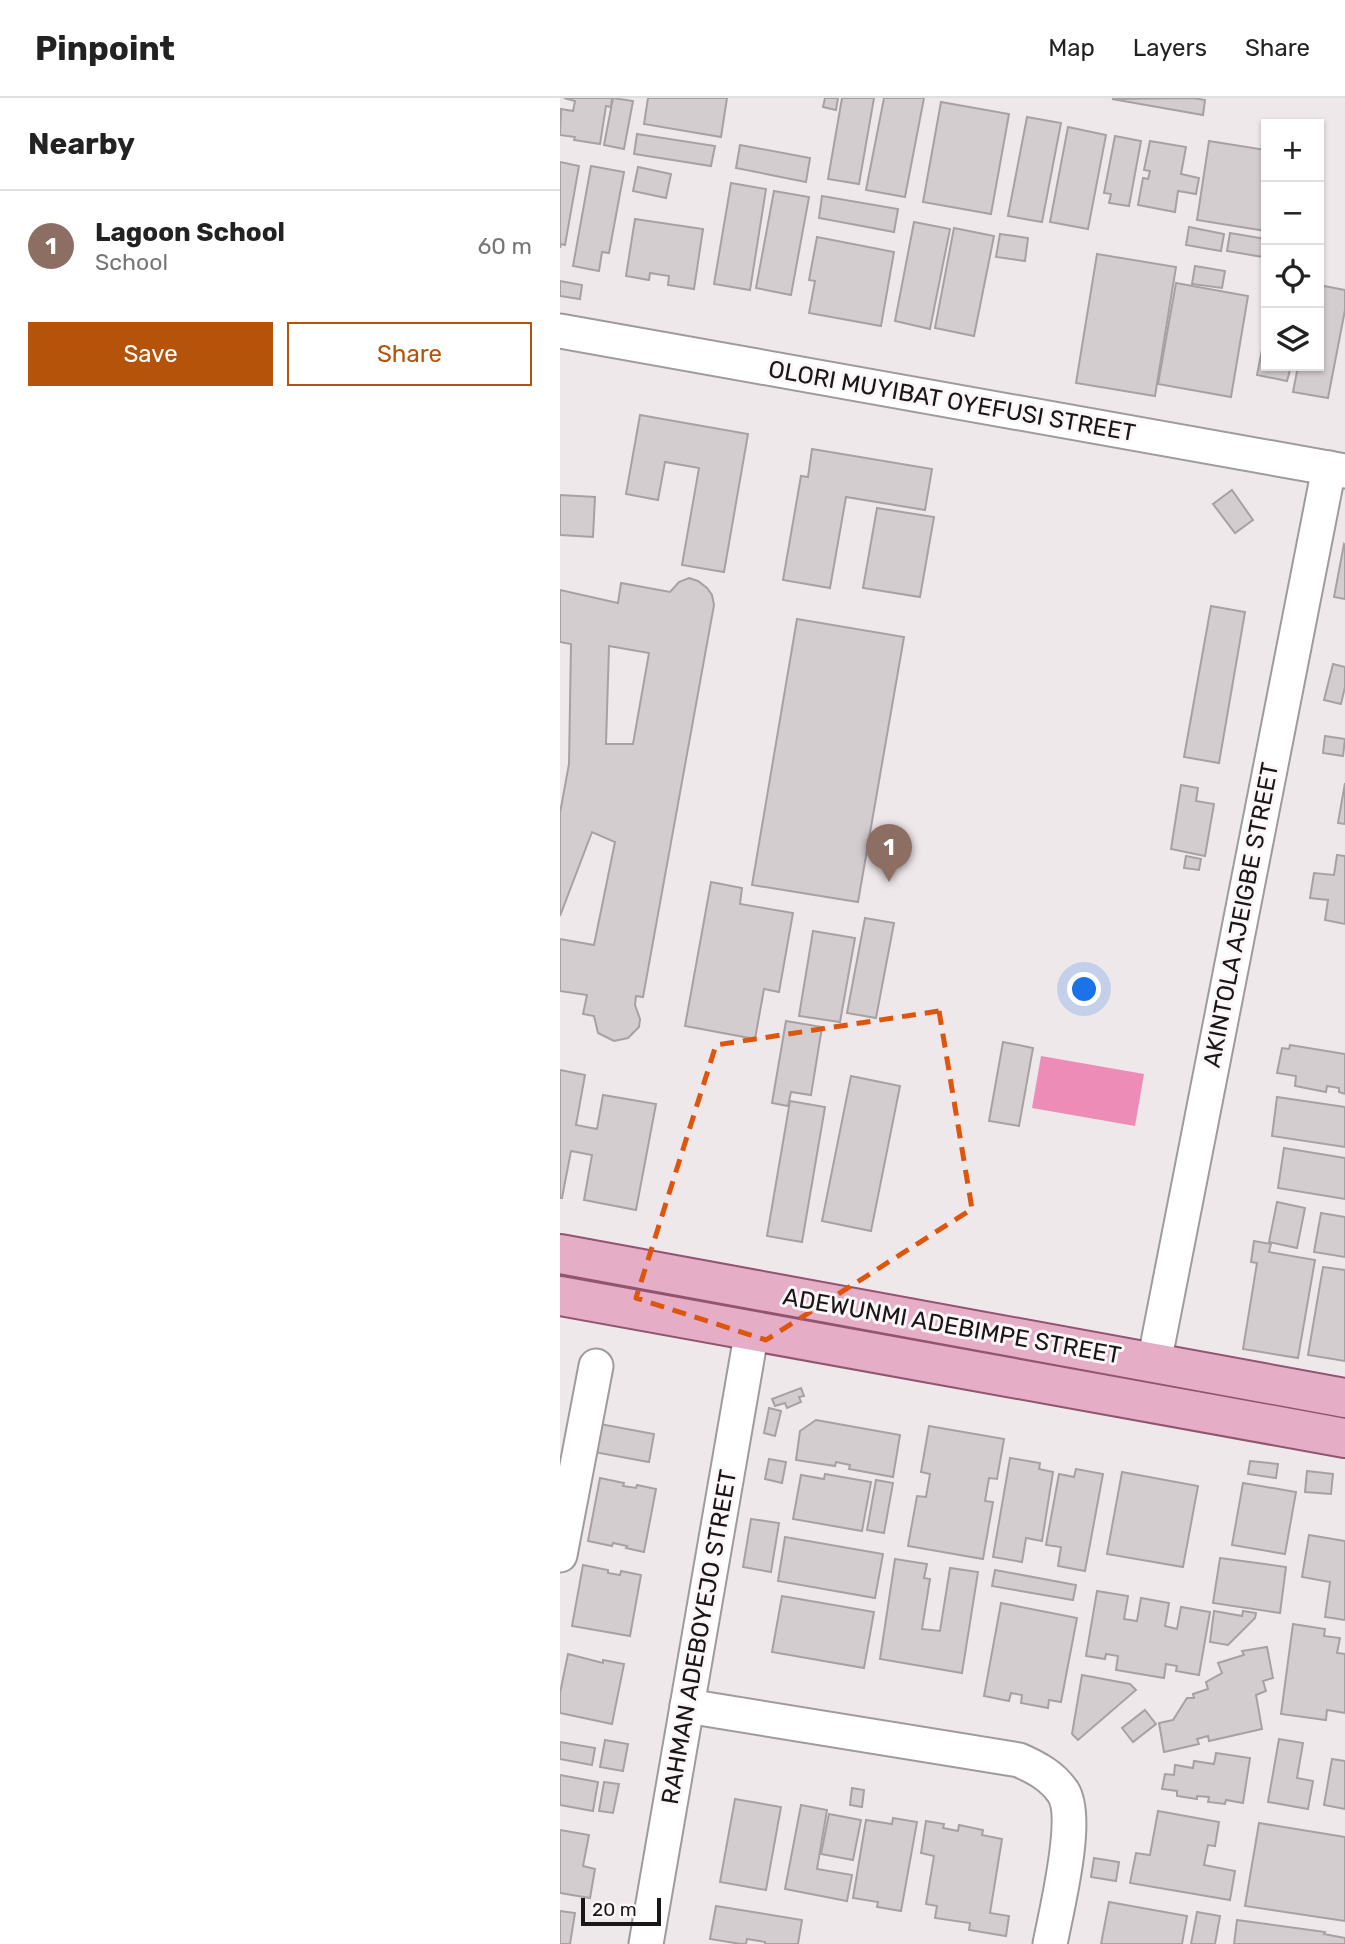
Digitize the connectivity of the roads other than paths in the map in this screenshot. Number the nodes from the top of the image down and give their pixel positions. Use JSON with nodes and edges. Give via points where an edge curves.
{"nodes":[{"id":1,"x":560,"y":331,"type":"edge"},
{"id":2,"x":1337,"y":469,"type":"edge"},
{"id":3,"x":560,"y":1254,"type":"edge"},
{"id":4,"x":560,"y":1296,"type":"edge"},
{"id":5,"x":752,"y":1330,"type":"junction"},
{"id":6,"x":1154,"y":1363,"type":"junction"},
{"id":7,"x":596,"y":1366,"type":"dead end"},
{"id":8,"x":1345,"y":1398,"type":"edge"},
{"id":9,"x":1345,"y":1438,"type":"edge"},
{"id":10,"x":560,"y":1555,"type":"edge"},
{"id":11,"x":687,"y":1706,"type":"junction"},
{"id":12,"x":646,"y":1944,"type":"edge"},
{"id":13,"x":1051,"y":1944,"type":"edge"}],
"edges":[{"from":1,"to":2,"type":"street","name":"OLORI MUYIBAT OYEFUSI STREET"},
{"from":2,"to":6,"type":"street","name":"AKINTOLA AJEIGBE STREET"},
{"from":3,"to":6,"type":"main road","name":"ADEWUNMI ADEBIMPE STREET"},
{"from":4,"to":5,"type":"main road","name":"ADEWUNMI ADEBIMPE STREET"},
{"from":5,"to":9,"type":"main road","name":"ADEWUNMI ADEBIMPE STREET"},
{"from":5,"to":11,"type":"street","name":"RAHMAN ADEBOYEJO STREET"},
{"from":6,"to":8,"type":"main road","name":"ADEWUNMI ADEBIMPE STREET"},
{"from":7,"to":10,"type":"street"},
{"from":11,"to":12,"type":"street","name":"RAHMAN ADEBOYEJO STREET"},
{"from":11,"to":13,"type":"street","via":[[1019,1760],[1046,1773],[1065,1794],[1070,1824]]}]}
